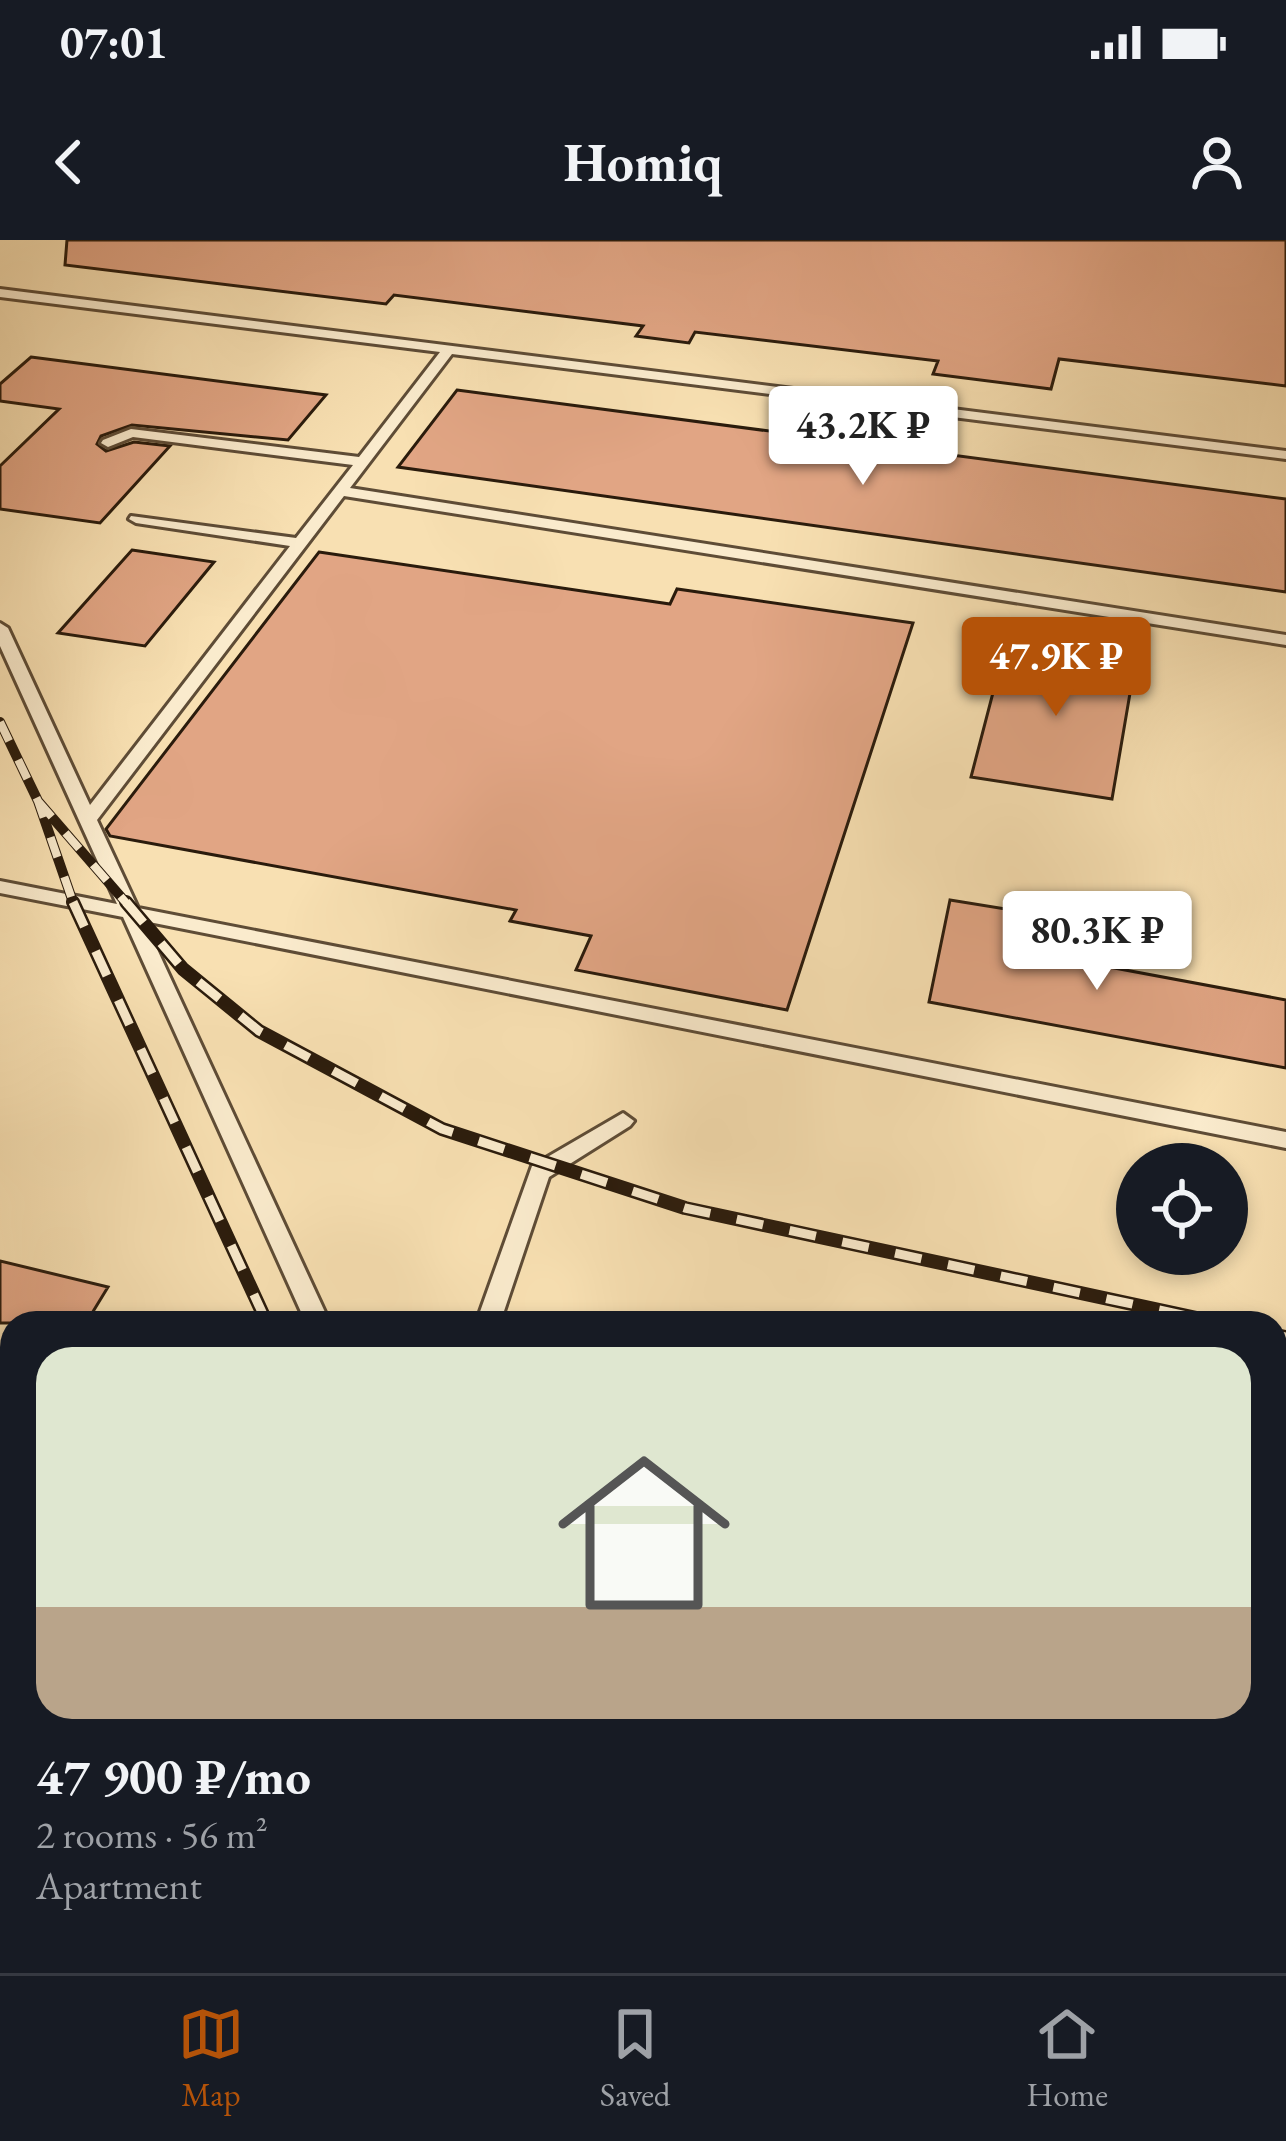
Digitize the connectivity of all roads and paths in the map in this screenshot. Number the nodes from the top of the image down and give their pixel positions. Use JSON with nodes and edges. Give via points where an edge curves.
{"nodes":[{"id":1,"x":0,"y":293,"type":"edge"},
{"id":2,"x":448,"y":350,"type":"junction"},
{"id":3,"x":108,"y":443,"type":"dead end"},
{"id":4,"x":1286,"y":455,"type":"edge"},
{"id":5,"x":362,"y":462,"type":"junction"},
{"id":6,"x":340,"y":491,"type":"junction"},
{"id":7,"x":136,"y":519,"type":"dead end"},
{"id":8,"x":301,"y":543,"type":"junction"},
{"id":9,"x":0,"y":628,"type":"edge"},
{"id":10,"x":1286,"y":640,"type":"edge"},
{"id":11,"x":88,"y":820,"type":"junction"},
{"id":12,"x":0,"y":887,"type":"edge"},
{"id":13,"x":130,"y":913,"type":"junction"},
{"id":14,"x":623,"y":1121,"type":"dead end"},
{"id":15,"x":1286,"y":1140,"type":"edge"},
{"id":16,"x":312,"y":1311,"type":"edge"},
{"id":17,"x":492,"y":1311,"type":"edge"}],
"edges":[{"from":1,"to":2,"type":"lane"},
{"from":2,"to":4,"type":"lane"},
{"from":2,"to":5,"type":"lane"},
{"from":3,"to":5,"type":"lane","via":[[131,433]]},
{"from":5,"to":6,"type":"lane"},
{"from":6,"to":8,"type":"lane"},
{"from":6,"to":10,"type":"lane"},
{"from":7,"to":8,"type":"lane"},
{"from":8,"to":11,"type":"lane"},
{"from":9,"to":11,"type":"lane"},
{"from":11,"to":13,"type":"lane"},
{"from":12,"to":13,"type":"lane"},
{"from":13,"to":15,"type":"lane"},
{"from":13,"to":16,"type":"lane"},
{"from":14,"to":17,"type":"lane","via":[[540,1172]]}]}
